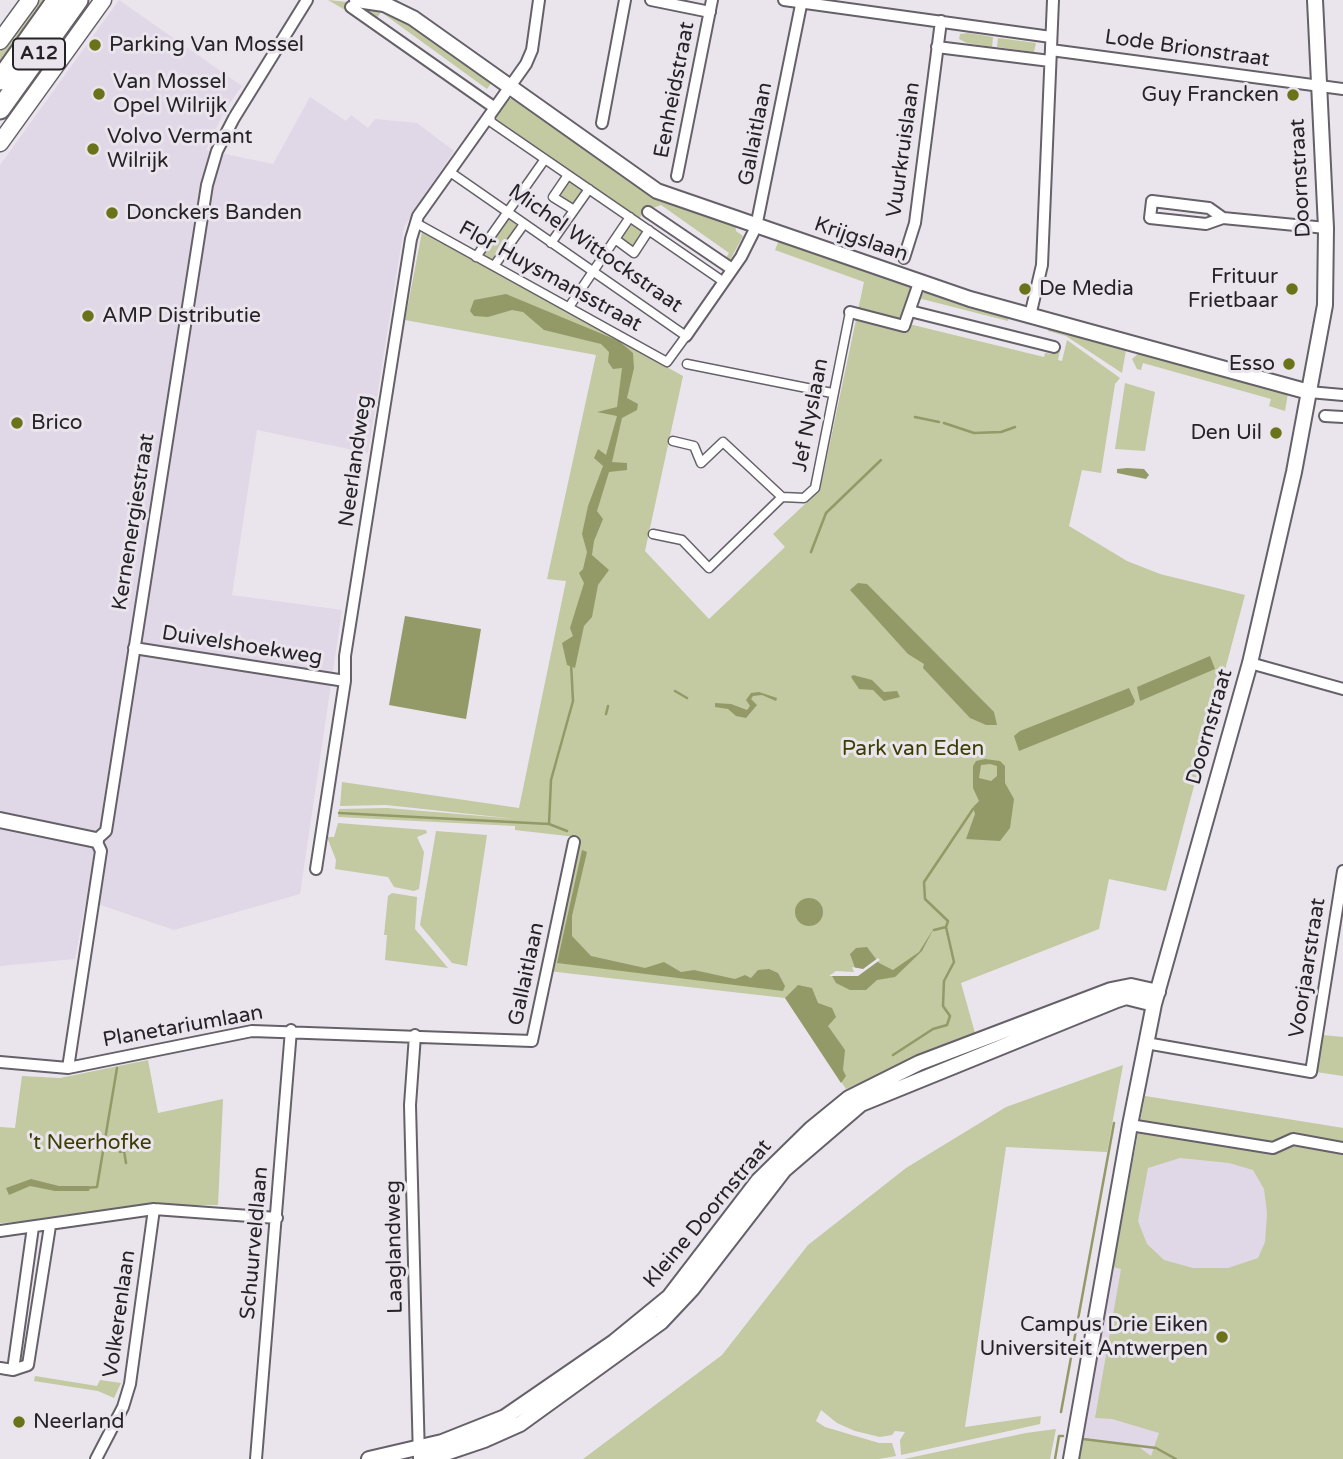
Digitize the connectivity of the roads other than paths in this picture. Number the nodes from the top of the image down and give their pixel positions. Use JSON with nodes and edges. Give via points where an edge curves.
{"nodes":[{"id":1,"x":30,"y":0,"type":"edge"},
{"id":2,"x":57,"y":0,"type":"edge"},
{"id":3,"x":78,"y":0,"type":"edge"},
{"id":4,"x":103,"y":0,"type":"edge"},
{"id":5,"x":307,"y":0,"type":"edge"},
{"id":6,"x":392,"y":0,"type":"edge"},
{"id":7,"x":539,"y":0,"type":"edge"},
{"id":8,"x":625,"y":0,"type":"edge"},
{"id":9,"x":651,"y":0,"type":"edge"},
{"id":10,"x":712,"y":0,"type":"edge"},
{"id":11,"x":784,"y":0,"type":"edge"},
{"id":12,"x":1053,"y":0,"type":"edge"},
{"id":13,"x":1315,"y":0,"type":"edge"},
{"id":14,"x":801,"y":1,"type":"edge"},
{"id":15,"x":354,"y":3,"type":"edge"},
{"id":16,"x":710,"y":12,"type":"junction"},
{"id":17,"x":412,"y":18,"type":"junction"},
{"id":18,"x":941,"y":21,"type":"junction"},
{"id":19,"x":1051,"y":37,"type":"junction"},
{"id":20,"x":0,"y":41,"type":"edge"},
{"id":21,"x":937,"y":47,"type":"junction"},
{"id":22,"x":1050,"y":56,"type":"junction"},
{"id":23,"x":0,"y":80,"type":"edge"},
{"id":24,"x":1318,"y":86,"type":"junction"},
{"id":25,"x":510,"y":88,"type":"junction"},
{"id":26,"x":1343,"y":89,"type":"edge"},
{"id":27,"x":0,"y":109,"type":"edge"},
{"id":28,"x":493,"y":112,"type":"junction"},
{"id":29,"x":602,"y":123,"type":"dead end"},
{"id":30,"x":0,"y":143,"type":"edge"},
{"id":31,"x":545,"y":159,"type":"junction"},
{"id":32,"x":450,"y":172,"type":"junction"},
{"id":33,"x":568,"y":175,"type":"junction"},
{"id":34,"x":677,"y":176,"type":"dead end"},
{"id":35,"x":589,"y":189,"type":"junction"},
{"id":36,"x":574,"y":211,"type":"junction"},
{"id":37,"x":507,"y":212,"type":"junction"},
{"id":38,"x":648,"y":212,"type":"dead end"},
{"id":39,"x":630,"y":217,"type":"junction"},
{"id":40,"x":1223,"y":218,"type":"junction"},
{"id":41,"x":416,"y":223,"type":"junction"},
{"id":42,"x":524,"y":224,"type":"junction"},
{"id":43,"x":756,"y":227,"type":"junction"},
{"id":44,"x":1326,"y":228,"type":"junction"},
{"id":45,"x":649,"y":230,"type":"junction"},
{"id":46,"x":615,"y":239,"type":"junction"},
{"id":47,"x":551,"y":243,"type":"junction"},
{"id":48,"x":476,"y":257,"type":"junction"},
{"id":49,"x":904,"y":258,"type":"dead end"},
{"id":50,"x":494,"y":266,"type":"junction"},
{"id":51,"x":732,"y":269,"type":"junction"},
{"id":52,"x":592,"y":272,"type":"junction"},
{"id":53,"x":724,"y":282,"type":"junction"},
{"id":54,"x":919,"y":283,"type":"junction"},
{"id":55,"x":569,"y":307,"type":"junction"},
{"id":56,"x":910,"y":311,"type":"junction"},
{"id":57,"x":850,"y":312,"type":"joint"},
{"id":58,"x":1030,"y":316,"type":"junction"},
{"id":59,"x":686,"y":335,"type":"junction"},
{"id":60,"x":1054,"y":347,"type":"dead end"},
{"id":61,"x":687,"y":365,"type":"dead end"},
{"id":62,"x":1309,"y":392,"type":"junction"},
{"id":63,"x":832,"y":393,"type":"junction"},
{"id":64,"x":1343,"y":395,"type":"edge"},
{"id":65,"x":1325,"y":416,"type":"dead end"},
{"id":66,"x":1343,"y":417,"type":"edge"},
{"id":67,"x":673,"y":441,"type":"dead end"},
{"id":68,"x":782,"y":497,"type":"junction"},
{"id":69,"x":653,"y":534,"type":"dead end"},
{"id":70,"x":134,"y":648,"type":"junction"},
{"id":71,"x":1250,"y":663,"type":"junction"},
{"id":72,"x":345,"y":681,"type":"junction"},
{"id":73,"x":1343,"y":690,"type":"edge"},
{"id":74,"x":0,"y":820,"type":"edge"},
{"id":75,"x":96,"y":840,"type":"junction"},
{"id":76,"x":574,"y":842,"type":"dead end"},
{"id":77,"x":316,"y":869,"type":"dead end"},
{"id":78,"x":1343,"y":871,"type":"edge"},
{"id":79,"x":1156,"y":998,"type":"junction"},
{"id":80,"x":291,"y":1030,"type":"junction"},
{"id":81,"x":415,"y":1035,"type":"junction"},
{"id":82,"x":1146,"y":1043,"type":"junction"},
{"id":83,"x":0,"y":1062,"type":"edge"},
{"id":84,"x":68,"y":1068,"type":"junction"},
{"id":85,"x":1130,"y":1125,"type":"junction"},
{"id":86,"x":1343,"y":1148,"type":"edge"},
{"id":87,"x":154,"y":1209,"type":"junction"},
{"id":88,"x":277,"y":1218,"type":"junction"},
{"id":89,"x":50,"y":1226,"type":"junction"},
{"id":90,"x":33,"y":1227,"type":"junction"},
{"id":91,"x":0,"y":1231,"type":"edge"},
{"id":92,"x":0,"y":1368,"type":"edge"},
{"id":93,"x":13,"y":1370,"type":"junction"},
{"id":94,"x":422,"y":1456,"type":"edge"},
{"id":95,"x":96,"y":1459,"type":"edge"},
{"id":96,"x":257,"y":1459,"type":"edge"},
{"id":97,"x":369,"y":1459,"type":"edge"},
{"id":98,"x":1071,"y":1459,"type":"edge"}],
"edges":[{"from":1,"to":20,"type":"main road"},
{"from":2,"to":23,"type":"highway","number":"A12"},
{"from":3,"to":27,"type":"highway","number":"A12"},
{"from":4,"to":30,"type":"main road"},
{"from":5,"to":70,"type":"street","name":"Kernenergiestraat","via":[[234,118],[207,185]]},
{"from":6,"to":17,"type":"street","name":"Krijgslaan"},
{"from":7,"to":25,"type":"street","name":"Neerlandweg","via":[[530,56]]},
{"from":8,"to":29,"type":"street"},
{"from":9,"to":16,"type":"street"},
{"from":10,"to":16,"type":"street","name":"Eenheidstraat"},
{"from":11,"to":14,"type":"street"},
{"from":12,"to":19,"type":"street"},
{"from":13,"to":24,"type":"street","name":"Doornstraat"},
{"from":14,"to":18,"type":"street"},
{"from":14,"to":43,"type":"street","name":"Gallaitlaan"},
{"from":15,"to":17,"type":"street","name":"Krijgslaan","via":[[384,4]]},
{"from":15,"to":28,"type":"street","name":"Krijgslaan"},
{"from":16,"to":34,"type":"street","name":"Eenheidstraat"},
{"from":17,"to":25,"type":"street","name":"Krijgslaan"},
{"from":18,"to":19,"type":"street"},
{"from":18,"to":21,"type":"street","name":"Vuurkruislaan"},
{"from":19,"to":22,"type":"street"},
{"from":21,"to":22,"type":"street","name":"Lode Brionstraat"},
{"from":21,"to":49,"type":"street","name":"Vuurkruislaan","via":[[915,223]]},
{"from":22,"to":24,"type":"street","name":"Lode Brionstraat"},
{"from":22,"to":58,"type":"street","via":[[1042,265]]},
{"from":24,"to":26,"type":"street","name":"Lode Brionstraat"},
{"from":24,"to":44,"type":"street","name":"Doornstraat"},
{"from":25,"to":28,"type":"street","name":"Neerlandweg"},
{"from":25,"to":43,"type":"street","name":"Krijgslaan","via":[[657,191]]},
{"from":28,"to":31,"type":"street","via":[[491,121]]},
{"from":28,"to":32,"type":"street","name":"Neerlandweg"},
{"from":31,"to":33,"type":"street"},
{"from":31,"to":37,"type":"street"},
{"from":32,"to":37,"type":"street","name":"Michel Wittockstraat"},
{"from":32,"to":41,"type":"street","name":"Neerlandweg"},
{"from":33,"to":35,"type":"street"},
{"from":33,"to":36,"type":"street","via":[[553,197]]},
{"from":35,"to":36,"type":"street"},
{"from":35,"to":39,"type":"street"},
{"from":36,"to":47,"type":"street"},
{"from":37,"to":42,"type":"street","name":"Michel Wittockstraat"},
{"from":37,"to":48,"type":"street"},
{"from":38,"to":51,"type":"street"},
{"from":39,"to":45,"type":"street"},
{"from":39,"to":46,"type":"street"},
{"from":40,"to":40,"type":"street","via":[[1209,208],[1152,201],[1150,218],[1206,224]]},
{"from":40,"to":44,"type":"street"},
{"from":41,"to":48,"type":"street","name":"Flor Huysmansstraat"},
{"from":41,"to":72,"type":"street","name":"Neerlandweg","via":[[405,265],[345,656]]},
{"from":42,"to":47,"type":"street","name":"Michel Wittockstraat"},
{"from":42,"to":50,"type":"street"},
{"from":43,"to":51,"type":"street","name":"Gallaitlaan"},
{"from":43,"to":54,"type":"street","name":"Krijgslaan"},
{"from":44,"to":62,"type":"street","name":"Doornstraat","via":[[1325,305]]},
{"from":45,"to":46,"type":"street","via":[[634,253]]},
{"from":45,"to":53,"type":"street"},
{"from":46,"to":52,"type":"street"},
{"from":47,"to":52,"type":"street","name":"Michel Wittockstraat"},
{"from":48,"to":50,"type":"street","name":"Flor Huysmansstraat"},
{"from":50,"to":55,"type":"street","name":"Flor Huysmansstraat"},
{"from":51,"to":53,"type":"street","name":"Michel Wittockstraat"},
{"from":52,"to":55,"type":"street"},
{"from":52,"to":59,"type":"street","name":"Michel Wittockstraat"},
{"from":53,"to":59,"type":"street","name":"Michel Wittockstraat"},
{"from":54,"to":56,"type":"street"},
{"from":54,"to":58,"type":"street","name":"Krijgslaan"},
{"from":55,"to":59,"type":"street","name":"Flor Huysmansstraat","via":[[667,362]]},
{"from":56,"to":57,"type":"street","via":[[904,326]]},
{"from":56,"to":60,"type":"street"},
{"from":57,"to":63,"type":"street","name":"Jef Nyslaan"},
{"from":58,"to":62,"type":"street","name":"Krijgslaan"},
{"from":61,"to":63,"type":"street"},
{"from":62,"to":64,"type":"street","name":"Krijgslaan"},
{"from":62,"to":71,"type":"street","name":"Doornstraat"},
{"from":63,"to":68,"type":"street","name":"Jef Nyslaan","via":[[815,488],[804,498]]},
{"from":65,"to":66,"type":"street"},
{"from":67,"to":68,"type":"street","via":[[694,446],[701,463],[723,442]]},
{"from":68,"to":69,"type":"street","via":[[709,568],[681,540]]},
{"from":70,"to":72,"type":"street","name":"Duivelshoekweg"},
{"from":70,"to":75,"type":"street","name":"Kernenergiestraat","via":[[106,831]]},
{"from":71,"to":73,"type":"street"},
{"from":71,"to":79,"type":"street","name":"Doornstraat"},
{"from":72,"to":77,"type":"street","name":"Neerlandweg"},
{"from":74,"to":75,"type":"street"},
{"from":75,"to":84,"type":"street","name":"Kernenergiestraat","via":[[101,851]]},
{"from":76,"to":81,"type":"street","name":"Gallaitlaan","via":[[532,1041]]},
{"from":78,"to":82,"type":"street","name":"Voorjaarstraat","via":[[1311,1072]]},
{"from":79,"to":82,"type":"street","name":"Doornstraat"},
{"from":79,"to":94,"type":"street","name":"Kleine Doornstraat","via":[[1131,986],[1111,990],[919,1063],[849,1098],[758,1181],[692,1270],[645,1319],[505,1417],[458,1443]]},
{"from":80,"to":81,"type":"street","name":"Planetariumlaan"},
{"from":80,"to":84,"type":"street","name":"Planetariumlaan","via":[[252,1031]]},
{"from":80,"to":88,"type":"street","name":"Schuurveldlaan"},
{"from":81,"to":94,"type":"street","name":"Laaglandweg","via":[[410,1105]]},
{"from":82,"to":85,"type":"street","name":"Doornstraat"},
{"from":83,"to":84,"type":"street","name":"Planetariumlaan"},
{"from":85,"to":86,"type":"street","via":[[1273,1148],[1293,1139]]},
{"from":85,"to":98,"type":"street","name":"Doornstraat"},
{"from":87,"to":88,"type":"street"},
{"from":87,"to":89,"type":"street"},
{"from":87,"to":95,"type":"street","name":"Volkerenlaan","via":[[130,1384]]},
{"from":88,"to":96,"type":"street","name":"Schuurveldlaan"},
{"from":89,"to":90,"type":"street"},
{"from":89,"to":93,"type":"street","via":[[28,1365]]},
{"from":90,"to":91,"type":"street"},
{"from":90,"to":93,"type":"street"},
{"from":92,"to":93,"type":"street"},
{"from":94,"to":97,"type":"street","name":"Kleine Doornstraat"}]}
